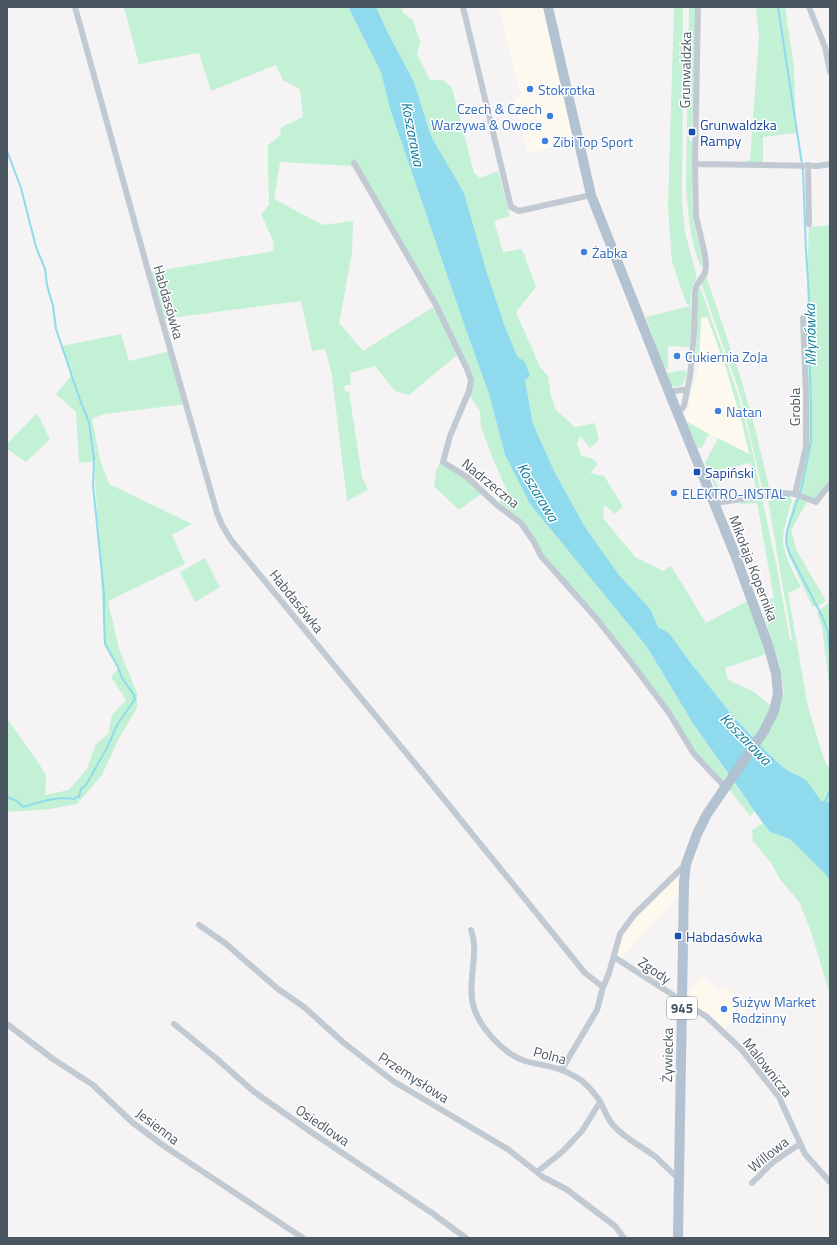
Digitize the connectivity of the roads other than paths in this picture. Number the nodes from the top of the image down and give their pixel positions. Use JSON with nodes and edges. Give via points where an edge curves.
{"nodes":[{"id":1,"x":75,"y":7,"type":"edge"},
{"id":2,"x":463,"y":7,"type":"edge"},
{"id":3,"x":548,"y":7,"type":"edge"},
{"id":4,"x":698,"y":7,"type":"edge"},
{"id":5,"x":809,"y":7,"type":"edge"},
{"id":6,"x":830,"y":72,"type":"edge"},
{"id":7,"x":354,"y":163,"type":"dead end"},
{"id":8,"x":695,"y":164,"type":"junction"},
{"id":9,"x":830,"y":164,"type":"edge"},
{"id":10,"x":808,"y":165,"type":"junction"},
{"id":11,"x":590,"y":194,"type":"junction"},
{"id":12,"x":809,"y":224,"type":"dead end"},
{"id":13,"x":803,"y":318,"type":"dead end"},
{"id":14,"x":687,"y":389,"type":"junction"},
{"id":15,"x":669,"y":392,"type":"junction"},
{"id":16,"x":678,"y":414,"type":"junction"},
{"id":17,"x":830,"y":484,"type":"edge"},
{"id":18,"x":795,"y":494,"type":"junction"},
{"id":19,"x":715,"y":504,"type":"junction"},
{"id":20,"x":725,"y":787,"type":"junction"},
{"id":21,"x":686,"y":864,"type":"junction"},
{"id":22,"x":198,"y":925,"type":"dead end"},
{"id":23,"x":472,"y":930,"type":"dead end"},
{"id":24,"x":614,"y":957,"type":"junction"},
{"id":25,"x":602,"y":987,"type":"junction"},
{"id":26,"x":682,"y":1002,"type":"junction"},
{"id":27,"x":7,"y":1024,"type":"edge"},
{"id":28,"x":174,"y":1024,"type":"dead end"},
{"id":29,"x":562,"y":1069,"type":"junction"},
{"id":30,"x":600,"y":1102,"type":"junction"},
{"id":31,"x":800,"y":1144,"type":"junction"},
{"id":32,"x":537,"y":1172,"type":"junction"},
{"id":33,"x":679,"y":1179,"type":"junction"},
{"id":34,"x":830,"y":1182,"type":"edge"},
{"id":35,"x":752,"y":1183,"type":"dead end"},
{"id":36,"x":303,"y":1238,"type":"edge"},
{"id":37,"x":466,"y":1238,"type":"edge"},
{"id":38,"x":624,"y":1238,"type":"edge"},
{"id":39,"x":678,"y":1238,"type":"edge"}],
"edges":[{"from":1,"to":25,"type":"street","name":"Habdasówka","via":[[217,513],[226,533],[585,973]]},
{"from":2,"to":11,"type":"street","via":[[511,207],[519,211]]},
{"from":3,"to":11,"type":"main road","name":"Mikołaja Kopernika","number":"945"},
{"from":4,"to":8,"type":"street","name":"Grunwaldzka"},
{"from":5,"to":6,"type":"street","via":[[825,46]]},
{"from":7,"to":20,"type":"street","name":"Nadrzeczna","via":[[436,305],[467,369],[469,391],[450,436],[443,462],[467,477],[497,505],[521,522],[540,556],[596,618],[669,713],[694,754]]},
{"from":8,"to":10,"type":"street"},
{"from":8,"to":14,"type":"street","name":"Grunwaldzka","via":[[696,216],[706,254],[706,266],[695,292],[694,332]]},
{"from":9,"to":10,"type":"street"},
{"from":10,"to":12,"type":"street"},
{"from":11,"to":15,"type":"main road","name":"Mikołaja Kopernika","number":"945"},
{"from":13,"to":18,"type":"street","name":"Grobla","via":[[806,447]]},
{"from":14,"to":15,"type":"street"},
{"from":14,"to":16,"type":"street","name":"Grunwaldzka","via":[[684,406]]},
{"from":15,"to":16,"type":"main road","name":"Mikołaja Kopernika","number":"945"},
{"from":16,"to":19,"type":"main road","name":"Mikołaja Kopernika","number":"945"},
{"from":17,"to":18,"type":"street","via":[[816,502]]},
{"from":18,"to":19,"type":"street","via":[[782,493]]},
{"from":19,"to":20,"type":"main road","name":"Mikołaja Kopernika","number":"945","via":[[768,645],[776,674],[778,694],[774,711],[764,731]]},
{"from":20,"to":21,"type":"main road","name":"Żywiecka","number":"945","via":[[707,814]]},
{"from":21,"to":24,"type":"street","via":[[634,915],[620,934]]},
{"from":21,"to":26,"type":"main road","name":"Żywiecka","number":"945"},
{"from":22,"to":32,"type":"street","name":"Przemysłowa","via":[[225,943],[278,989],[304,1006],[344,1043],[393,1081],[509,1150]]},
{"from":23,"to":29,"type":"street","name":"Polna","via":[[475,947],[471,982],[474,1008],[480,1020],[492,1037],[508,1052],[524,1060]]},
{"from":24,"to":25,"type":"street"},
{"from":24,"to":26,"type":"street","name":"Zgody"},
{"from":25,"to":29,"type":"street","via":[[597,1010]]},
{"from":26,"to":31,"type":"street","name":"Malownicza","via":[[707,1017],[741,1049],[779,1097]]},
{"from":26,"to":33,"type":"main road","name":"Żywiecka","number":"945"},
{"from":27,"to":36,"type":"street","name":"Jesienna","via":[[93,1085],[133,1123],[164,1146]]},
{"from":28,"to":37,"type":"street","name":"Osiedlowa","via":[[253,1091]]},
{"from":29,"to":30,"type":"street","name":"Polna","via":[[590,1088]]},
{"from":30,"to":32,"type":"street","via":[[582,1131],[562,1152]]},
{"from":30,"to":33,"type":"street","name":"Polna","via":[[613,1125]]},
{"from":31,"to":34,"type":"street","name":"Malownicza","via":[[805,1154]]},
{"from":31,"to":35,"type":"street","name":"Willowa","via":[[773,1162]]},
{"from":32,"to":38,"type":"street","name":"Przemysłowa","via":[[566,1189],[615,1226]]},
{"from":33,"to":39,"type":"main road","name":"Żywiecka","number":"945"}]}
